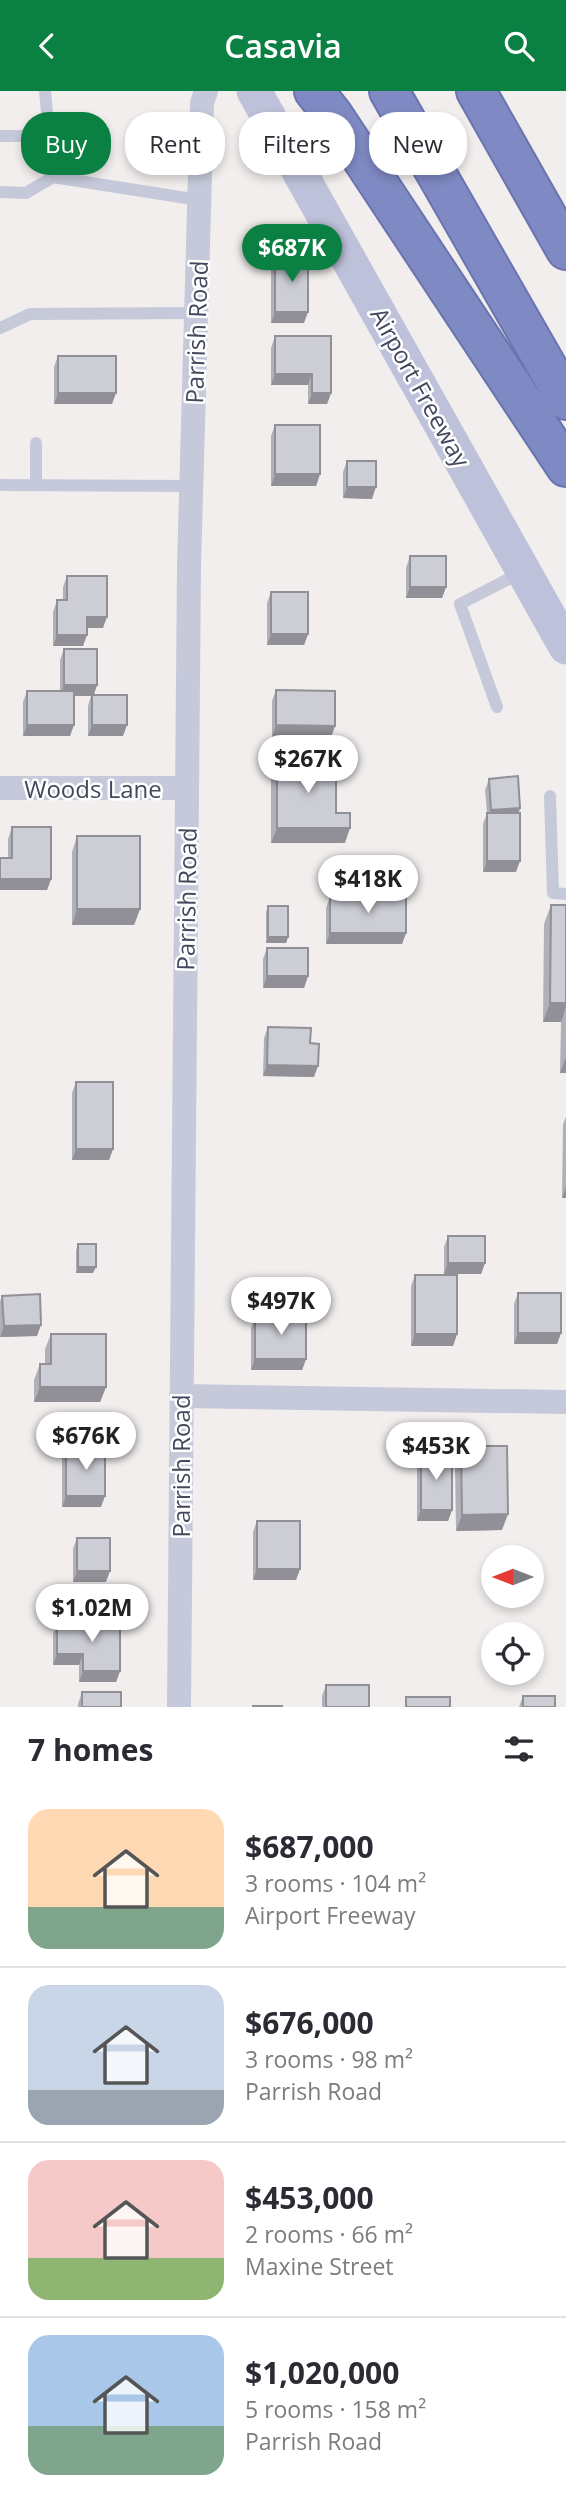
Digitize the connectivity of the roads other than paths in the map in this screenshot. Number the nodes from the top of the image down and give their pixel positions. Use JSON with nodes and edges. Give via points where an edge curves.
{"nodes":[{"id":1,"x":45,"y":91,"type":"edge"},
{"id":2,"x":205,"y":91,"type":"edge"},
{"id":3,"x":254,"y":91,"type":"edge"},
{"id":4,"x":314,"y":91,"type":"edge"},
{"id":5,"x":389,"y":91,"type":"edge"},
{"id":6,"x":476,"y":91,"type":"edge"},
{"id":7,"x":47,"y":112,"type":"edge"},
{"id":8,"x":0,"y":136,"type":"edge"},
{"id":9,"x":21,"y":136,"type":"edge"},
{"id":10,"x":53,"y":177,"type":"joint"},
{"id":11,"x":0,"y":192,"type":"edge"},
{"id":12,"x":199,"y":200,"type":"junction"},
{"id":13,"x":566,"y":250,"type":"edge"},
{"id":14,"x":196,"y":313,"type":"junction"},
{"id":15,"x":0,"y":328,"type":"edge"},
{"id":16,"x":566,"y":400,"type":"edge"},
{"id":17,"x":36,"y":443,"type":"dead end"},
{"id":18,"x":566,"y":467,"type":"edge"},
{"id":19,"x":0,"y":485,"type":"edge"},
{"id":20,"x":36,"y":485,"type":"junction"},
{"id":21,"x":191,"y":486,"type":"junction"},
{"id":22,"x":523,"y":571,"type":"junction"},
{"id":23,"x":566,"y":647,"type":"edge"},
{"id":24,"x":497,"y":707,"type":"dead end"},
{"id":25,"x":0,"y":788,"type":"edge"},
{"id":26,"x":187,"y":788,"type":"junction"},
{"id":27,"x":550,"y":796,"type":"dead end"},
{"id":28,"x":566,"y":894,"type":"edge"},
{"id":29,"x":181,"y":1396,"type":"junction"},
{"id":30,"x":566,"y":1402,"type":"edge"},
{"id":31,"x":179,"y":1707,"type":"edge"}],
"edges":[{"from":1,"to":7,"type":"lane"},
{"from":2,"to":12,"type":"street","name":"Parrish Road"},
{"from":3,"to":22,"type":"main road","name":"Airport Freeway"},
{"from":4,"to":18,"type":"highway"},
{"from":5,"to":16,"type":"highway"},
{"from":6,"to":13,"type":"highway"},
{"from":8,"to":9,"type":"lane"},
{"from":10,"to":11,"type":"lane","via":[[26,193]]},
{"from":10,"to":12,"type":"lane"},
{"from":12,"to":14,"type":"street","name":"Parrish Road"},
{"from":14,"to":15,"type":"lane","via":[[30,314]]},
{"from":14,"to":21,"type":"street","name":"Parrish Road"},
{"from":17,"to":20,"type":"lane"},
{"from":19,"to":20,"type":"lane"},
{"from":20,"to":21,"type":"lane"},
{"from":21,"to":26,"type":"street","name":"Parrish Road"},
{"from":22,"to":23,"type":"main road","name":"Airport Freeway"},
{"from":22,"to":24,"type":"lane","via":[[460,604]]},
{"from":25,"to":26,"type":"street","name":"Woods Lane"},
{"from":26,"to":29,"type":"street","name":"Parrish Road"},
{"from":27,"to":28,"type":"lane","via":[[553,893]]},
{"from":29,"to":30,"type":"street"},
{"from":29,"to":31,"type":"street","name":"Parrish Road"}]}
